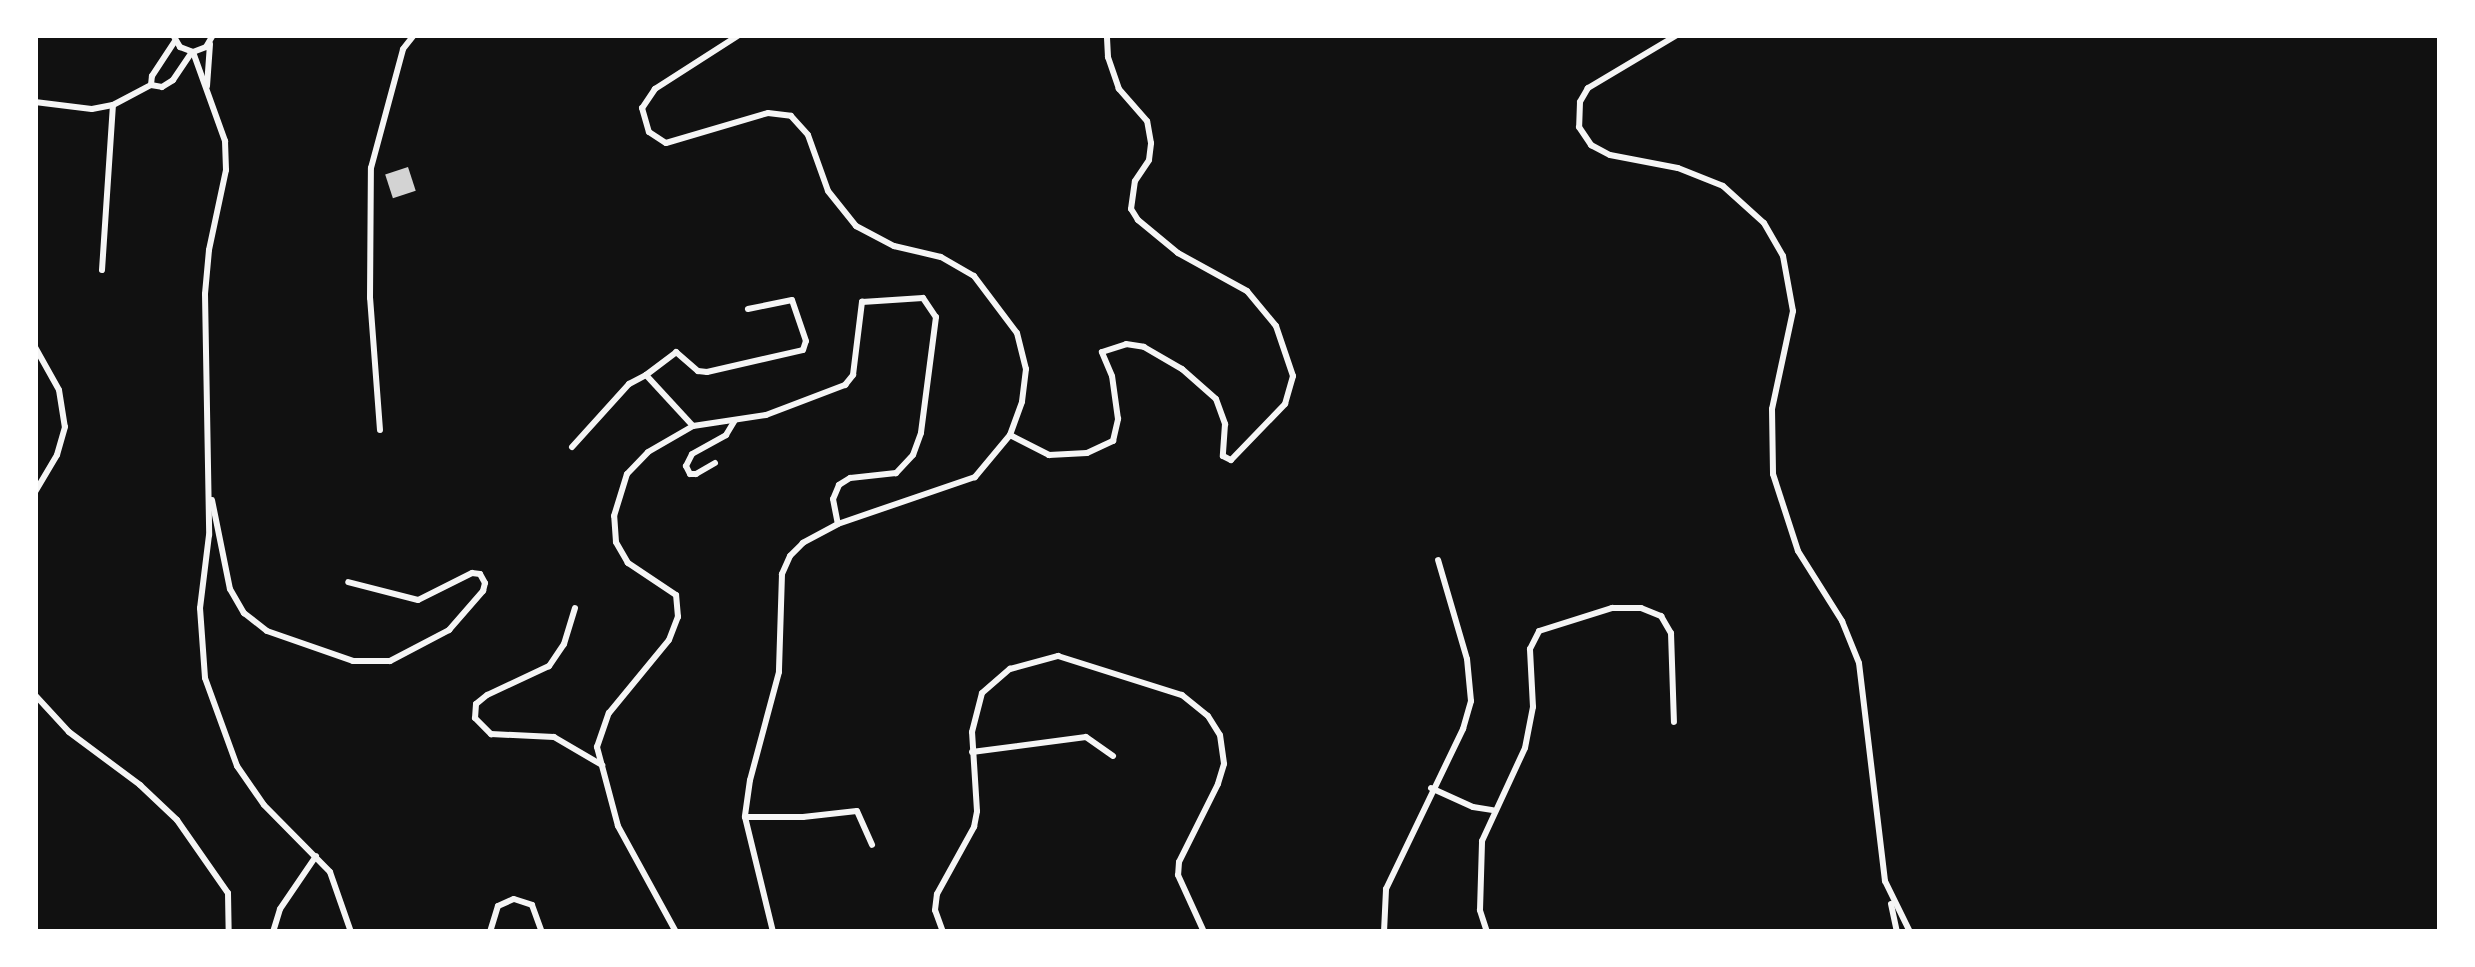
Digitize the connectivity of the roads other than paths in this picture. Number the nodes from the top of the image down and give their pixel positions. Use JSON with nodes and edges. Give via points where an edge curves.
{"nodes":[{"id":1,"x":414,"y":35,"type":"edge"},
{"id":2,"x":739,"y":35,"type":"edge"},
{"id":3,"x":1107,"y":35,"type":"edge"},
{"id":4,"x":1677,"y":35,"type":"edge"},
{"id":5,"x":175,"y":38,"type":"edge"},
{"id":6,"x":212,"y":38,"type":"edge"},
{"id":7,"x":192,"y":52,"type":"junction"},
{"id":8,"x":151,"y":85,"type":"junction"},
{"id":9,"x":206,"y":87,"type":"junction"},
{"id":10,"x":35,"y":102,"type":"edge"},
{"id":11,"x":113,"y":105,"type":"junction"},
{"id":12,"x":102,"y":270,"type":"dead end"},
{"id":13,"x":748,"y":308,"type":"dead end"},
{"id":14,"x":35,"y":347,"type":"edge"},
{"id":15,"x":646,"y":375,"type":"junction"},
{"id":16,"x":734,"y":420,"type":"junction"},
{"id":17,"x":692,"y":426,"type":"junction"},
{"id":18,"x":380,"y":430,"type":"dead end"},
{"id":19,"x":1010,"y":435,"type":"junction"},
{"id":20,"x":572,"y":447,"type":"dead end"},
{"id":21,"x":715,"y":463,"type":"dead end"},
{"id":22,"x":209,"y":484,"type":"junction"},
{"id":23,"x":35,"y":492,"type":"edge"},
{"id":24,"x":838,"y":524,"type":"junction"},
{"id":25,"x":1438,"y":560,"type":"dead end"},
{"id":26,"x":348,"y":582,"type":"dead end"},
{"id":27,"x":575,"y":608,"type":"dead end"},
{"id":28,"x":35,"y":694,"type":"edge"},
{"id":29,"x":1674,"y":722,"type":"dead end"},
{"id":30,"x":972,"y":752,"type":"junction"},
{"id":31,"x":1113,"y":756,"type":"dead end"},
{"id":32,"x":602,"y":765,"type":"junction"},
{"id":33,"x":1431,"y":788,"type":"junction"},
{"id":34,"x":1493,"y":810,"type":"junction"},
{"id":35,"x":745,"y":817,"type":"junction"},
{"id":36,"x":872,"y":846,"type":"dead end"},
{"id":37,"x":316,"y":856,"type":"junction"},
{"id":38,"x":1890,"y":898,"type":"junction"},
{"id":39,"x":229,"y":932,"type":"edge"},
{"id":40,"x":272,"y":932,"type":"edge"},
{"id":41,"x":351,"y":932,"type":"edge"},
{"id":42,"x":490,"y":932,"type":"edge"},
{"id":43,"x":542,"y":932,"type":"edge"},
{"id":44,"x":676,"y":932,"type":"edge"},
{"id":45,"x":773,"y":932,"type":"edge"},
{"id":46,"x":944,"y":932,"type":"edge"},
{"id":47,"x":1204,"y":932,"type":"edge"},
{"id":48,"x":1384,"y":932,"type":"edge"},
{"id":49,"x":1487,"y":932,"type":"edge"},
{"id":50,"x":1897,"y":932,"type":"edge"},
{"id":51,"x":1910,"y":932,"type":"edge"}],
"edges":[{"from":1,"to":18,"type":"street","via":[[403,50],[371,168],[370,298]]},
{"from":2,"to":19,"type":"street","via":[[655,88],[642,108],[649,132],[666,143],[768,112],[792,116],[808,135],[828,191],[856,226],[894,246],[942,257],[974,276],[1017,333],[1026,368]]},
{"from":3,"to":19,"type":"street","via":[[1119,89],[1147,122],[1152,143],[1131,209],[1178,253],[1247,292],[1276,326],[1293,376],[1285,404],[1231,460],[1223,456],[1225,424],[1216,399],[1182,369],[1126,344],[1102,352],[1118,418],[1113,441],[1087,453],[1049,455]]},
{"from":4,"to":38,"type":"street","via":[[1588,88],[1579,127],[1610,155],[1678,168],[1723,186],[1764,223],[1784,256],[1793,311],[1772,409],[1773,474],[1798,551],[1842,620],[1859,663],[1876,831]]},
{"from":5,"to":7,"type":"street"},
{"from":5,"to":8,"type":"street"},
{"from":6,"to":7,"type":"street"},
{"from":6,"to":9,"type":"street"},
{"from":7,"to":8,"type":"street","via":[[173,80]]},
{"from":7,"to":9,"type":"street"},
{"from":8,"to":11,"type":"street"},
{"from":9,"to":22,"type":"street","via":[[225,141],[226,170],[205,283]]},
{"from":10,"to":11,"type":"street"},
{"from":11,"to":12,"type":"street"},
{"from":13,"to":15,"type":"street","via":[[792,300],[803,350],[707,372],[676,352]]},
{"from":14,"to":23,"type":"street","via":[[60,390],[66,427]]},
{"from":15,"to":17,"type":"street"},
{"from":15,"to":20,"type":"street","via":[[628,384]]},
{"from":16,"to":17,"type":"street"},
{"from":16,"to":21,"type":"street","via":[[726,435],[692,454],[686,470],[696,474]]},
{"from":16,"to":24,"type":"street","via":[[846,386],[862,302],[923,298],[932,306],[936,318],[913,455],[896,473],[839,485],[833,499]]},
{"from":17,"to":32,"type":"street","via":[[626,474],[614,516],[616,542],[628,563],[662,582],[679,606],[669,640],[598,733]]},
{"from":19,"to":24,"type":"street","via":[[975,478]]},
{"from":22,"to":26,"type":"street","via":[[230,589],[244,613],[304,646],[353,661],[390,661],[449,630],[485,582],[472,574],[408,600]]},
{"from":22,"to":37,"type":"street","via":[[200,608],[204,678],[237,766],[264,805]]},
{"from":24,"to":35,"type":"street","via":[[804,543],[782,574],[779,672]]},
{"from":25,"to":33,"type":"street","via":[[1467,659],[1471,701]]},
{"from":27,"to":32,"type":"street","via":[[549,666],[487,695],[476,704],[474,718],[491,734],[554,738]]},
{"from":28,"to":39,"type":"street","via":[[69,732],[177,820],[228,893]]},
{"from":29,"to":34,"type":"street","via":[[1671,633],[1661,616],[1612,608],[1538,631],[1530,649],[1534,707],[1524,748]]},
{"from":30,"to":31,"type":"street","via":[[1086,737]]},
{"from":30,"to":46,"type":"street","via":[[977,810],[974,828],[937,894]]},
{"from":30,"to":47,"type":"street","via":[[982,693],[1031,661],[1058,656],[1098,666],[1195,704],[1220,734],[1224,764],[1179,862]]},
{"from":32,"to":44,"type":"street","via":[[618,826]]},
{"from":33,"to":34,"type":"street"},
{"from":33,"to":48,"type":"street","via":[[1386,889]]},
{"from":34,"to":49,"type":"street","via":[[1482,841],[1480,910]]},
{"from":35,"to":36,"type":"street","via":[[857,810]]},
{"from":35,"to":45,"type":"street"},
{"from":37,"to":40,"type":"street"},
{"from":37,"to":41,"type":"street","via":[[340,892]]},
{"from":38,"to":50,"type":"street"},
{"from":38,"to":51,"type":"street"},
{"from":42,"to":43,"type":"street","via":[[498,906],[514,899],[532,905]]}]}
